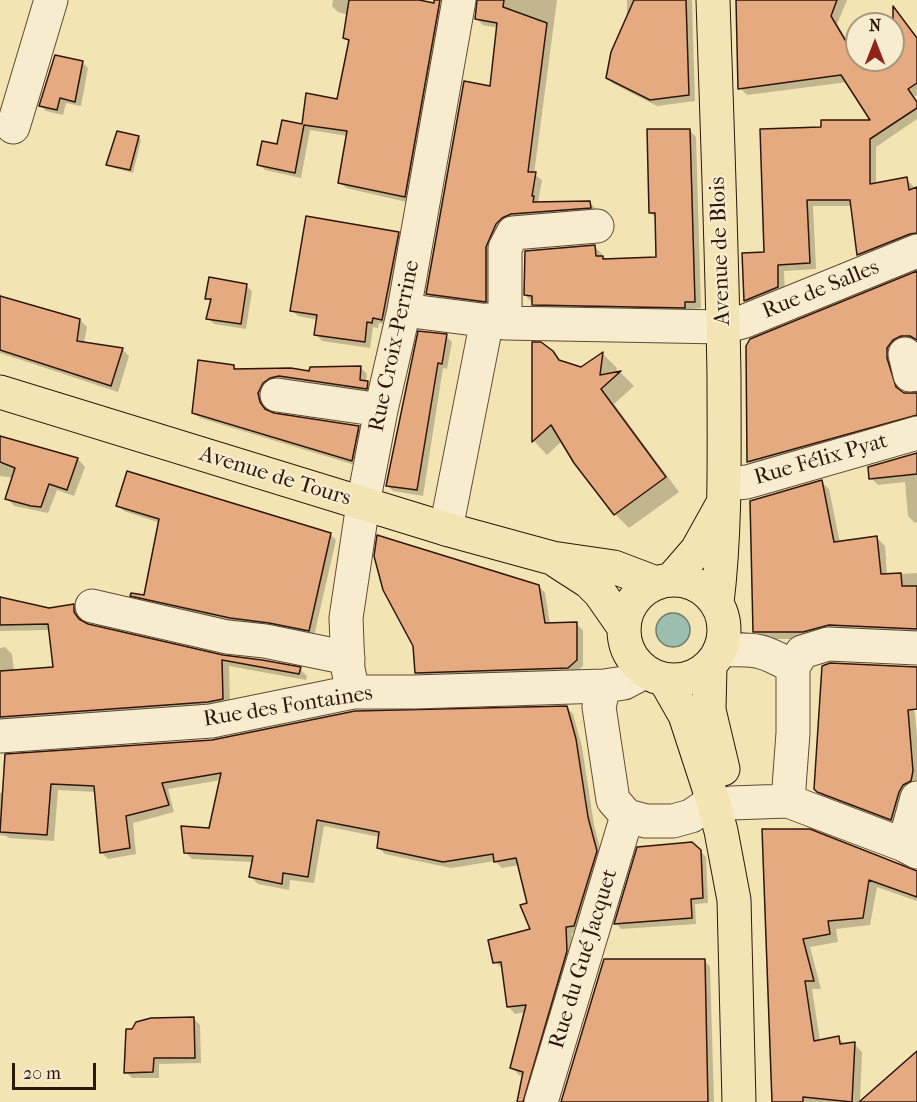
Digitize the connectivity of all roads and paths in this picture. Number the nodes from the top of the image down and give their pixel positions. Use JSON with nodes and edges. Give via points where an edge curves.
{"nodes":[{"id":1,"x":51,"y":0,"type":"edge"},
{"id":2,"x":459,"y":0,"type":"edge"},
{"id":3,"x":714,"y":0,"type":"edge"},
{"id":4,"x":13,"y":127,"type":"dead end"},
{"id":5,"x":597,"y":226,"type":"dead end"},
{"id":6,"x":917,"y":251,"type":"edge"},
{"id":7,"x":404,"y":310,"type":"junction"},
{"id":8,"x":496,"y":322,"type":"junction"},
{"id":9,"x":723,"y":327,"type":"junction"},
{"id":10,"x":0,"y":392,"type":"edge"},
{"id":11,"x":277,"y":395,"type":"dead end"},
{"id":12,"x":381,"y":410,"type":"junction"},
{"id":13,"x":917,"y":433,"type":"edge"},
{"id":14,"x":724,"y":493,"type":"junction"},
{"id":15,"x":363,"y":504,"type":"junction"},
{"id":16,"x":446,"y":529,"type":"junction"},
{"id":17,"x":552,"y":558,"type":"junction"},
{"id":18,"x":664,"y":581,"type":"junction"},
{"id":19,"x":717,"y":603,"type":"junction"},
{"id":20,"x":92,"y":606,"type":"dead end"},
{"id":21,"x":623,"y":626,"type":"junction"},
{"id":22,"x":917,"y":648,"type":"edge"},
{"id":23,"x":348,"y":658,"type":"junction"},
{"id":24,"x":715,"y":658,"type":"junction"},
{"id":25,"x":793,"y":667,"type":"junction"},
{"id":26,"x":655,"y":676,"type":"junction"},
{"id":27,"x":604,"y":686,"type":"junction"},
{"id":28,"x":352,"y":692,"type":"junction"},
{"id":29,"x":0,"y":736,"type":"edge"},
{"id":30,"x":917,"y":798,"type":"edge"},
{"id":31,"x":788,"y":801,"type":"junction"},
{"id":32,"x":722,"y":802,"type":"junction"},
{"id":33,"x":627,"y":816,"type":"junction"},
{"id":34,"x":911,"y":849,"type":"edge"},
{"id":35,"x":541,"y":1102,"type":"edge"},
{"id":36,"x":739,"y":1102,"type":"edge"}],
"edges":[{"from":1,"to":4,"type":"street"},
{"from":2,"to":7,"type":"street","name":"Rue Croix-Perrine"},
{"from":3,"to":9,"type":"main road","name":"Avenue de Blois"},
{"from":5,"to":8,"type":"street","via":[[513,233],[505,248]]},
{"from":6,"to":9,"type":"street","name":"Rue de Salles"},
{"from":7,"to":8,"type":"street","name":"Rue de Salles"},
{"from":7,"to":12,"type":"street","name":"Rue Croix-Perrine"},
{"from":8,"to":9,"type":"street","name":"Rue de Salles"},
{"from":8,"to":16,"type":"street"},
{"from":9,"to":14,"type":"main road","name":"Avenue de Blois"},
{"from":10,"to":15,"type":"main road","name":"Avenue de Tours"},
{"from":11,"to":12,"type":"street"},
{"from":12,"to":15,"type":"street","name":"Rue Croix-Perrine"},
{"from":13,"to":14,"type":"street","name":"Rue Félix Pyat","via":[[747,482]]},
{"from":14,"to":18,"type":"main road","name":"Avenue de Blois","via":[[697,550]]},
{"from":14,"to":19,"type":"main road","name":"Avenue de Blois"},
{"from":15,"to":16,"type":"main road","name":"Avenue de Tours"},
{"from":15,"to":23,"type":"street","name":"Rue Croix-Perrine","via":[[345,618]]},
{"from":16,"to":17,"type":"main road","name":"Avenue de Tours"},
{"from":17,"to":18,"type":"main road","name":"Avenue de Tours","via":[[614,567]]},
{"from":17,"to":21,"type":"main road","name":"Avenue de Tours","via":[[589,582]]},
{"from":18,"to":19,"type":"main road","via":[[697,585]]},
{"from":18,"to":21,"type":"main road","via":[[633,600]]},
{"from":19,"to":24,"type":"main road","via":[[724,638]]},
{"from":20,"to":23,"type":"street","via":[[227,638],[265,641]]},
{"from":21,"to":26,"type":"main road","via":[[628,652],[635,663]]},
{"from":22,"to":25,"type":"street","via":[[828,644],[802,652]]},
{"from":23,"to":28,"type":"street","name":"Rue Croix-Perrine"},
{"from":24,"to":25,"type":"street","via":[[751,650],[767,652]]},
{"from":24,"to":26,"type":"main road","via":[[696,675],[681,680]]},
{"from":24,"to":32,"type":"main road","via":[[709,710]]},
{"from":25,"to":31,"type":"street"},
{"from":26,"to":27,"type":"street","name":"Rue des Fontaines"},
{"from":26,"to":32,"type":"main road","via":[[685,715]]},
{"from":27,"to":28,"type":"street","name":"Rue des Fontaines"},
{"from":27,"to":33,"type":"street","via":[[599,706],[613,800]]},
{"from":28,"to":29,"type":"street","name":"Rue des Fontaines","via":[[211,721]]},
{"from":30,"to":34,"type":"street"},
{"from":31,"to":32,"type":"street"},
{"from":31,"to":34,"type":"street"},
{"from":32,"to":33,"type":"street","via":[[673,821]]},
{"from":32,"to":36,"type":"main road","via":[[738,828],[743,862],[735,900]]},
{"from":33,"to":35,"type":"street","name":"Rue du Gué Jacquet"}]}
